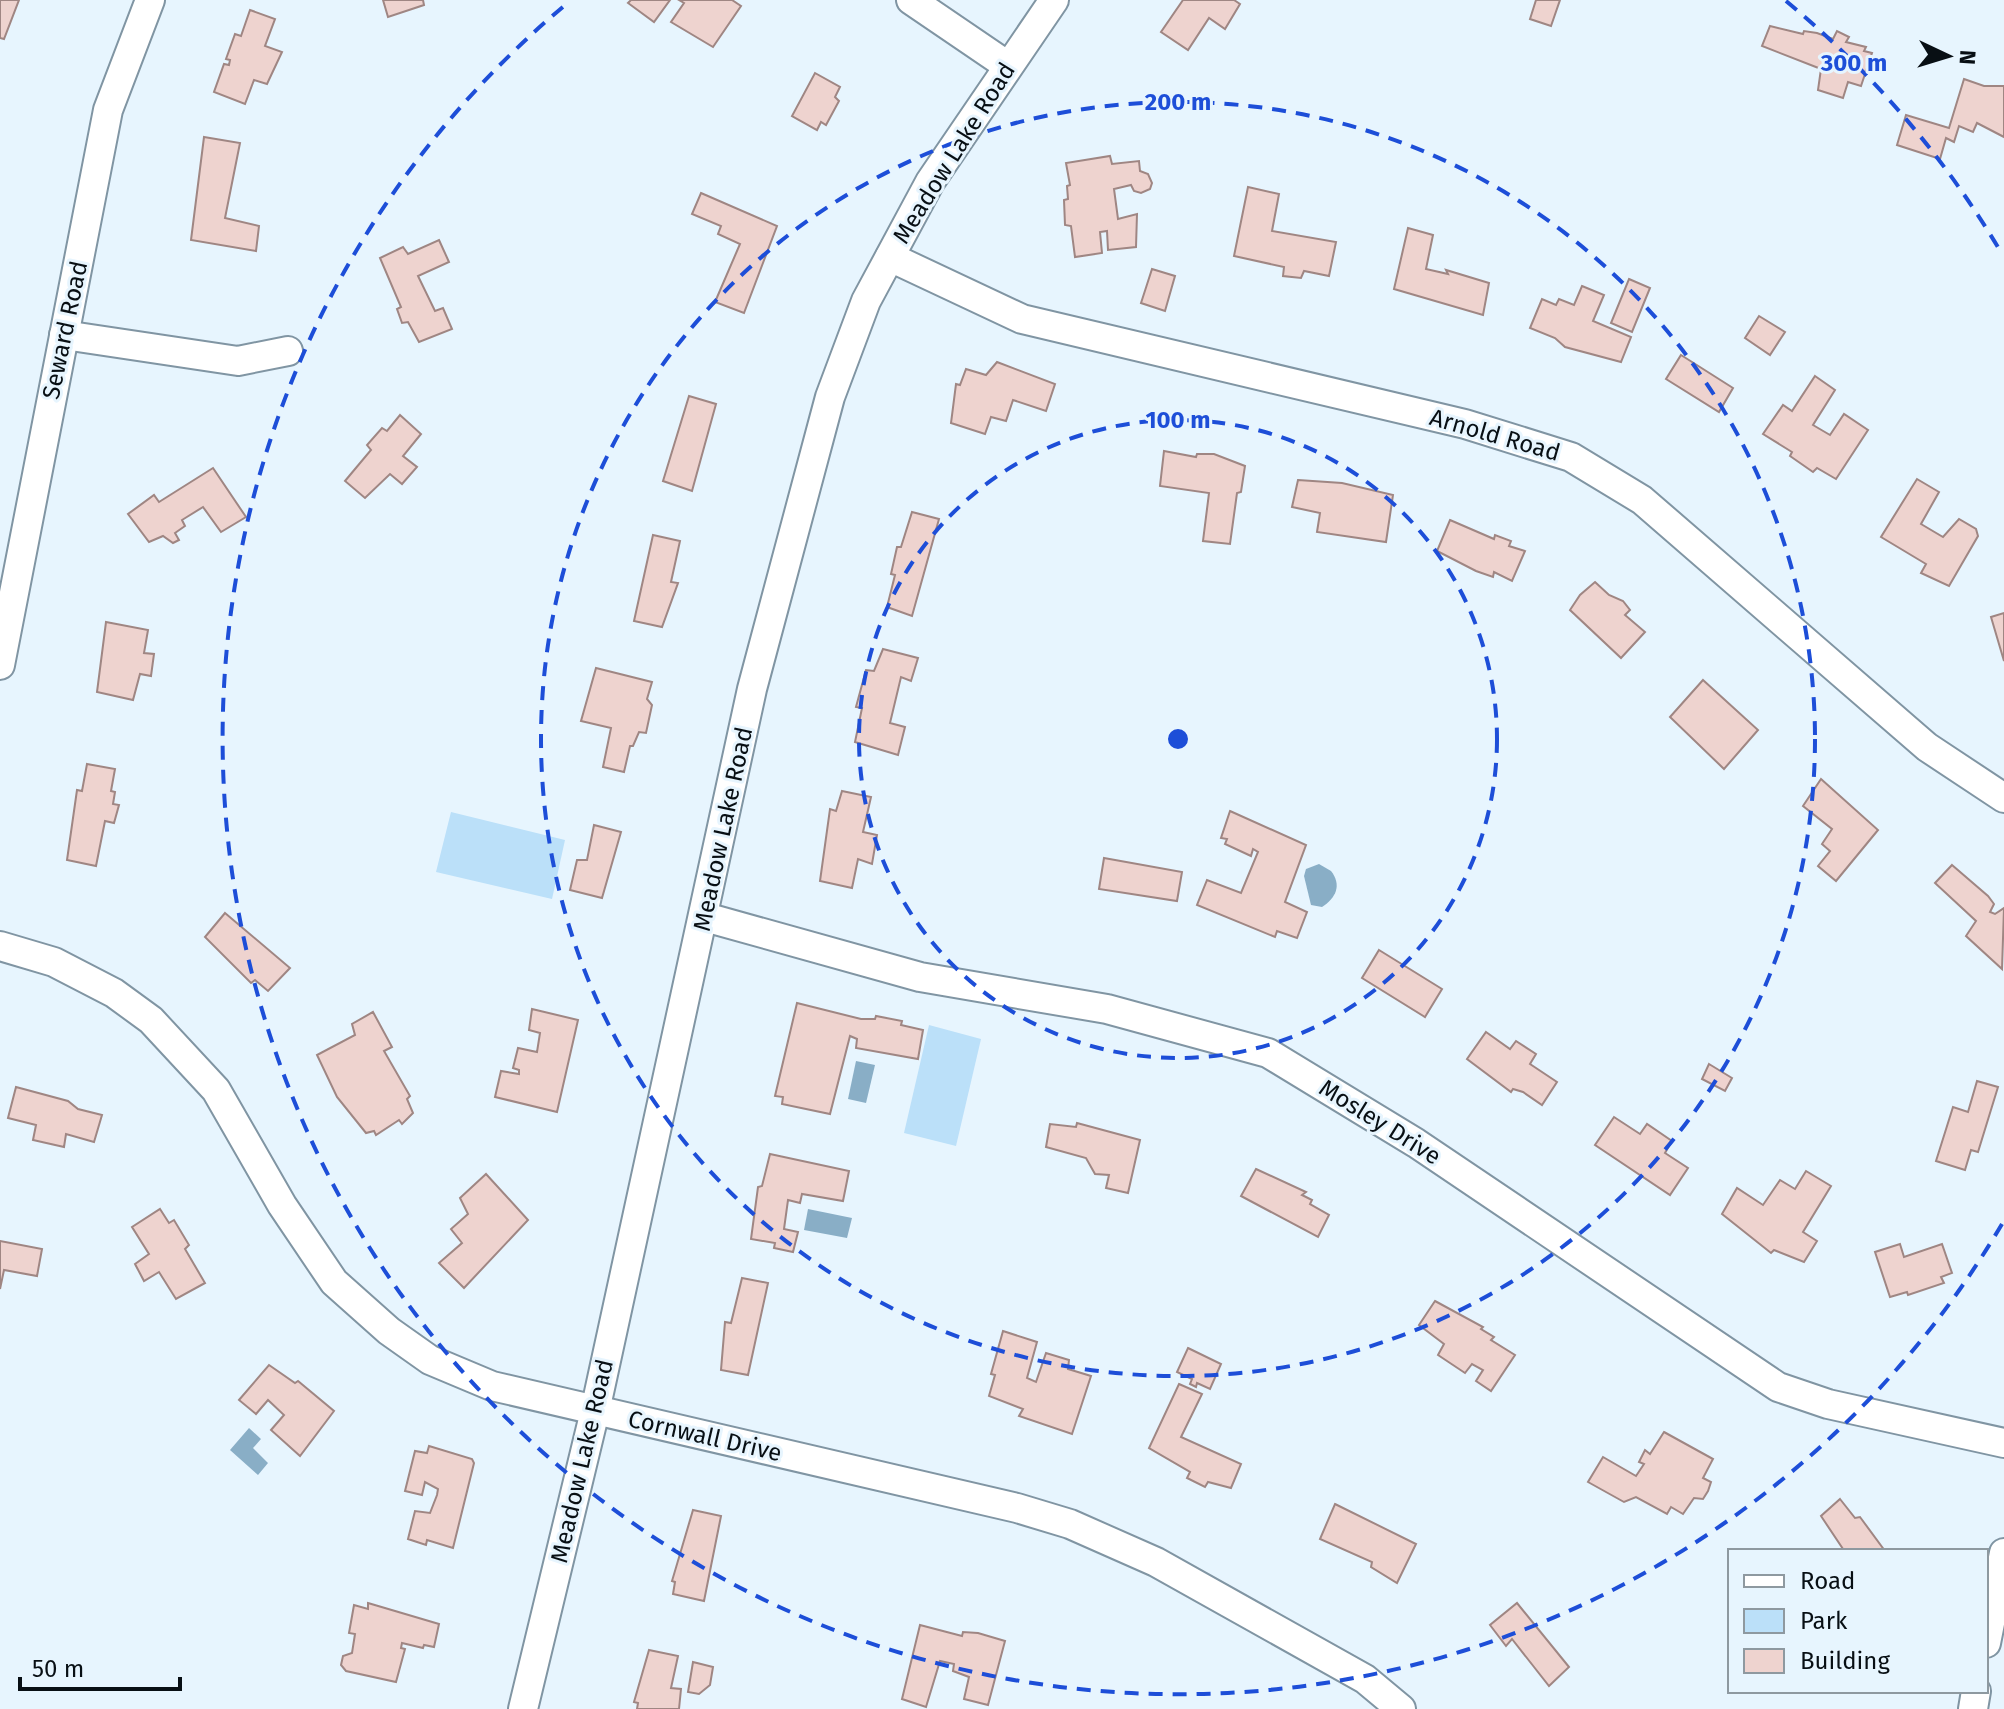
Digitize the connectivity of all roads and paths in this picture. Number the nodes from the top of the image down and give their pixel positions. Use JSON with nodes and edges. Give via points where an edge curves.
{"nodes":[{"id":1,"x":150,"y":0,"type":"edge"},
{"id":2,"x":911,"y":0,"type":"edge"},
{"id":3,"x":1054,"y":0,"type":"edge"},
{"id":4,"x":1008,"y":66,"type":"junction"},
{"id":5,"x":890,"y":257,"type":"junction"},
{"id":6,"x":64,"y":335,"type":"junction"},
{"id":7,"x":288,"y":351,"type":"dead end"},
{"id":8,"x":0,"y":665,"type":"edge"},
{"id":9,"x":2004,"y":798,"type":"edge"},
{"id":10,"x":705,"y":917,"type":"junction"},
{"id":11,"x":0,"y":946,"type":"edge"},
{"id":12,"x":595,"y":1411,"type":"junction"},
{"id":13,"x":2004,"y":1443,"type":"edge"},
{"id":14,"x":2004,"y":1553,"type":"edge"},
{"id":15,"x":1988,"y":1633,"type":"edge"},
{"id":16,"x":523,"y":1709,"type":"edge"},
{"id":17,"x":1401,"y":1709,"type":"edge"}],
"edges":[{"from":1,"to":6,"type":"street","name":"Seward Road","via":[[108,110]]},
{"from":2,"to":4,"type":"street"},
{"from":3,"to":4,"type":"street","name":"Meadow Lake Road"},
{"from":4,"to":5,"type":"street","name":"Meadow Lake Road","via":[[930,182]]},
{"from":5,"to":9,"type":"street","name":"Arnold Road","via":[[1022,319],[1465,424],[1571,457],[1642,500],[1927,747]]},
{"from":5,"to":10,"type":"street","name":"Meadow Lake Road","via":[[866,301],[835,384],[795,518],[752,689]]},
{"from":6,"to":7,"type":"street","via":[[238,361]]},
{"from":6,"to":8,"type":"street","name":"Seward Road"},
{"from":10,"to":12,"type":"street","name":"Meadow Lake Road"},
{"from":10,"to":13,"type":"street","name":"Mosley Drive","via":[[920,977],[1107,1009],[1268,1053],[1416,1143],[1778,1387],[1828,1404]]},
{"from":11,"to":12,"type":"street","name":"Cornwall Drive","via":[[54,962],[114,993],[151,1020],[216,1090],[334,1282],[389,1331],[430,1360],[492,1386]]},
{"from":12,"to":16,"type":"street","name":"Meadow Lake Road"},
{"from":12,"to":17,"type":"street","name":"Cornwall Drive","via":[[1070,1524],[1145,1556],[1309,1646],[1365,1679]]},
{"from":14,"to":15,"type":"street"}]}
